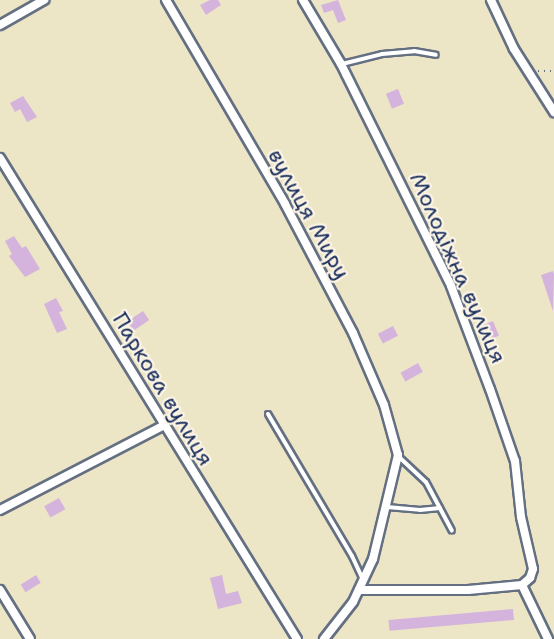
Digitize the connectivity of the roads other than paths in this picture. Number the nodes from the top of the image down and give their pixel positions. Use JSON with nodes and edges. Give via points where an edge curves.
{"nodes":[{"id":1,"x":44,"y":0,"type":"edge"},
{"id":2,"x":165,"y":0,"type":"edge"},
{"id":3,"x":303,"y":0,"type":"edge"},
{"id":4,"x":491,"y":0,"type":"edge"},
{"id":5,"x":0,"y":25,"type":"edge"},
{"id":6,"x":436,"y":55,"type":"dead end"},
{"id":7,"x":342,"y":64,"type":"junction"},
{"id":8,"x":554,"y":112,"type":"edge"},
{"id":9,"x":0,"y":158,"type":"edge"},
{"id":10,"x":268,"y":414,"type":"dead end"},
{"id":11,"x":163,"y":426,"type":"junction"},
{"id":12,"x":398,"y":455,"type":"junction"},
{"id":13,"x":387,"y":507,"type":"junction"},
{"id":14,"x":440,"y":508,"type":"junction"},
{"id":15,"x":0,"y":510,"type":"edge"},
{"id":16,"x":452,"y":531,"type":"dead end"},
{"id":17,"x":363,"y":581,"type":"junction"},
{"id":18,"x":522,"y":585,"type":"junction"},
{"id":19,"x":0,"y":590,"type":"edge"},
{"id":20,"x":359,"y":590,"type":"junction"},
{"id":21,"x":30,"y":639,"type":"edge"},
{"id":22,"x":297,"y":639,"type":"edge"},
{"id":23,"x":324,"y":639,"type":"edge"},
{"id":24,"x":548,"y":639,"type":"edge"}],
"edges":[{"from":1,"to":5,"type":"street"},
{"from":2,"to":12,"type":"street","name":"вулиця Миру","via":[[285,204],[353,333],[384,405]]},
{"from":3,"to":7,"type":"street","name":"Молодіжна вулиця"},
{"from":4,"to":8,"type":"street","via":[[528,74]]},
{"from":6,"to":7,"type":"lane","via":[[414,51],[382,54]]},
{"from":7,"to":18,"type":"street","name":"Молодіжна вулиця","via":[[451,286],[490,388],[515,461],[521,517],[533,569]]},
{"from":9,"to":11,"type":"street","name":"Паркова вулиця"},
{"from":10,"to":17,"type":"lane"},
{"from":11,"to":15,"type":"street"},
{"from":11,"to":22,"type":"street","name":"Паркова вулиця"},
{"from":12,"to":13,"type":"street"},
{"from":12,"to":14,"type":"lane","via":[[426,482]]},
{"from":13,"to":14,"type":"lane"},
{"from":13,"to":17,"type":"street"},
{"from":14,"to":16,"type":"lane"},
{"from":17,"to":20,"type":"street"},
{"from":18,"to":20,"type":"street","via":[[468,590]]},
{"from":18,"to":24,"type":"street"},
{"from":19,"to":21,"type":"street"},
{"from":20,"to":23,"type":"street"}]}
